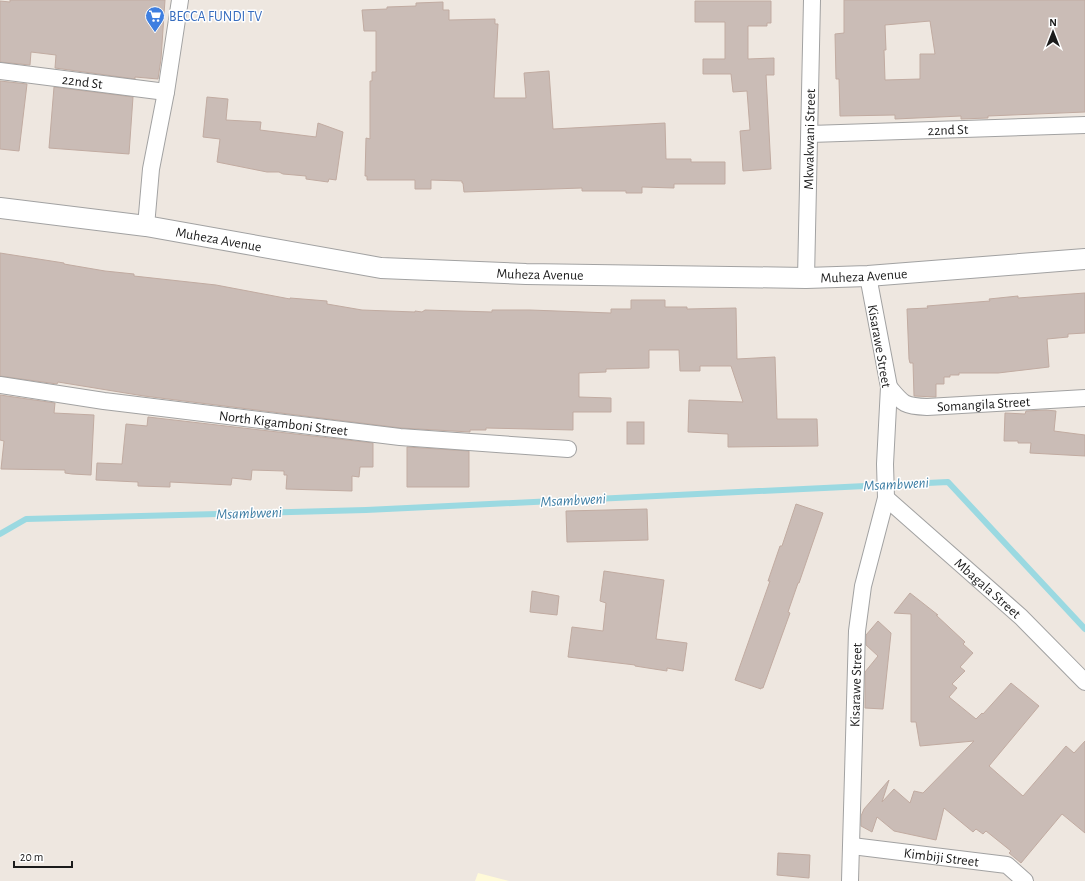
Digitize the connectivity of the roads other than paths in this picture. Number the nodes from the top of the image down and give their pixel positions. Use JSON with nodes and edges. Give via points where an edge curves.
{"nodes":[{"id":1,"x":180,"y":0,"type":"edge"},
{"id":2,"x":812,"y":0,"type":"edge"},
{"id":3,"x":0,"y":71,"type":"edge"},
{"id":4,"x":166,"y":92,"type":"junction"},
{"id":5,"x":1085,"y":125,"type":"edge"},
{"id":6,"x":810,"y":134,"type":"junction"},
{"id":7,"x":0,"y":208,"type":"edge"},
{"id":8,"x":146,"y":226,"type":"junction"},
{"id":9,"x":1085,"y":259,"type":"edge"},
{"id":10,"x":868,"y":276,"type":"junction"},
{"id":11,"x":806,"y":278,"type":"junction"},
{"id":12,"x":0,"y":384,"type":"edge"},
{"id":13,"x":889,"y":387,"type":"junction"},
{"id":14,"x":1085,"y":398,"type":"edge"},
{"id":15,"x":568,"y":449,"type":"dead end"},
{"id":16,"x":886,"y":495,"type":"junction"},
{"id":17,"x":1085,"y":682,"type":"edge"},
{"id":18,"x":852,"y":846,"type":"junction"},
{"id":19,"x":850,"y":881,"type":"edge"},
{"id":20,"x":1025,"y":881,"type":"edge"}],
"edges":[{"from":1,"to":4,"type":"street"},
{"from":2,"to":6,"type":"street","name":"Mkwakwani Street"},
{"from":3,"to":4,"type":"street","name":"22nd St"},
{"from":4,"to":8,"type":"street","via":[[151,169]]},
{"from":5,"to":6,"type":"street","name":"22nd St"},
{"from":6,"to":11,"type":"street","name":"Mkwakwani Street"},
{"from":7,"to":8,"type":"street","name":"Muheza Avenue"},
{"from":8,"to":11,"type":"street","name":"Muheza Avenue","via":[[381,268],[526,274]]},
{"from":9,"to":10,"type":"street","name":"Muheza Avenue"},
{"from":10,"to":11,"type":"street","name":"Muheza Avenue"},
{"from":10,"to":13,"type":"street","name":"Kisarawe Street"},
{"from":12,"to":15,"type":"street","name":"North Kigamboni Street","via":[[104,401],[400,437]]},
{"from":13,"to":14,"type":"street","name":"Somangila Street","via":[[903,404],[913,407]]},
{"from":13,"to":16,"type":"street","name":"Kisarawe Street"},
{"from":16,"to":17,"type":"street","name":"Mbagala Street","via":[[1021,617]]},
{"from":16,"to":18,"type":"street","name":"Kisarawe Street","via":[[863,586],[857,631]]},
{"from":18,"to":19,"type":"street","name":"Kisarawe Street"},
{"from":18,"to":20,"type":"street","name":"Kimbiji Street","via":[[1008,865]]}]}
